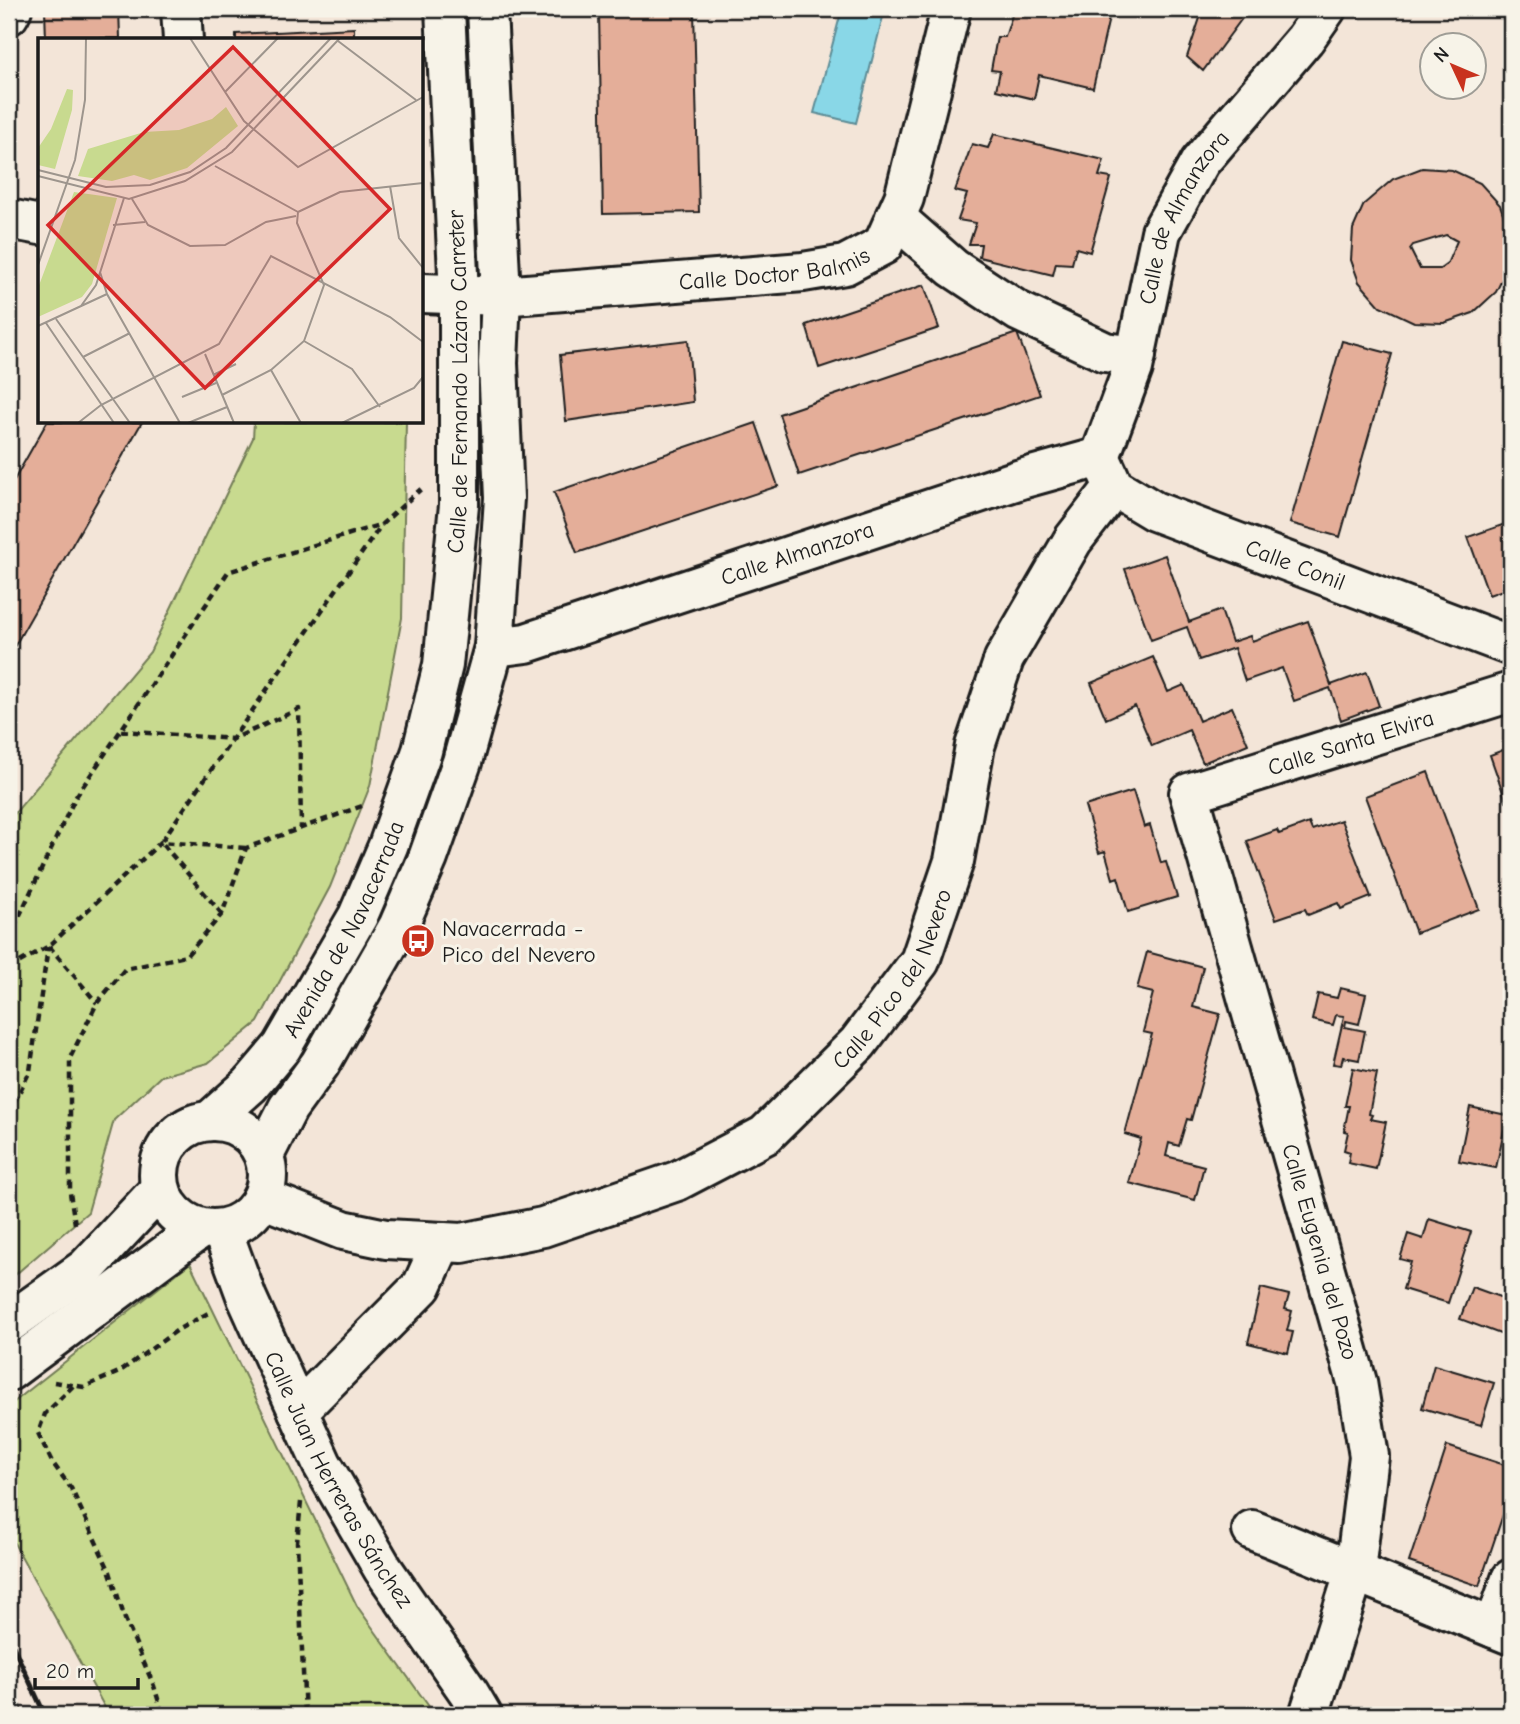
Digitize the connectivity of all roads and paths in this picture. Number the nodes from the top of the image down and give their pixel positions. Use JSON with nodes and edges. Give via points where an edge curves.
{"nodes":[{"id":1,"x":12,"y":9,"type":"edge"},
{"id":2,"x":181,"y":9,"type":"edge"},
{"id":3,"x":445,"y":9,"type":"edge"},
{"id":4,"x":487,"y":9,"type":"edge"},
{"id":5,"x":951,"y":9,"type":"edge"},
{"id":6,"x":1326,"y":9,"type":"edge"},
{"id":7,"x":9,"y":15,"type":"edge"},
{"id":8,"x":183,"y":38,"type":"edge"},
{"id":9,"x":895,"y":217,"type":"junction"},
{"id":10,"x":9,"y":219,"type":"edge"},
{"id":11,"x":38,"y":225,"type":"edge"},
{"id":12,"x":424,"y":293,"type":"edge"},
{"id":13,"x":459,"y":293,"type":"junction"},
{"id":14,"x":501,"y":296,"type":"junction"},
{"id":15,"x":1136,"y":356,"type":"junction"},
{"id":16,"x":459,"y":455,"type":"junction"},
{"id":17,"x":1107,"y":472,"type":"junction"},
{"id":18,"x":382,"y":524,"type":"junction"},
{"id":19,"x":1511,"y":646,"type":"edge"},
{"id":20,"x":494,"y":647,"type":"junction"},
{"id":21,"x":1511,"y":692,"type":"edge"},
{"id":22,"x":481,"y":696,"type":"joint"},
{"id":23,"x":433,"y":712,"type":"joint"},
{"id":24,"x":120,"y":731,"type":"junction"},
{"id":25,"x":233,"y":739,"type":"junction"},
{"id":26,"x":408,"y":791,"type":"junction"},
{"id":27,"x":1189,"y":793,"type":"joint"},
{"id":28,"x":301,"y":827,"type":"junction"},
{"id":29,"x":160,"y":842,"type":"junction"},
{"id":30,"x":246,"y":848,"type":"junction"},
{"id":31,"x":222,"y":914,"type":"junction"},
{"id":32,"x":9,"y":938,"type":"edge"},
{"id":33,"x":49,"y":946,"type":"junction"},
{"id":34,"x":9,"y":968,"type":"edge"},
{"id":35,"x":97,"y":1003,"type":"junction"},
{"id":36,"x":9,"y":1113,"type":"edge"},
{"id":37,"x":212,"y":1118,"type":"junction"},
{"id":38,"x":265,"y":1153,"type":"junction"},
{"id":39,"x":159,"y":1190,"type":"junction"},
{"id":40,"x":262,"y":1198,"type":"junction"},
{"id":41,"x":211,"y":1229,"type":"junction"},
{"id":42,"x":442,"y":1242,"type":"junction"},
{"id":43,"x":84,"y":1270,"type":"junction"},
{"id":44,"x":247,"y":1298,"type":"junction"},
{"id":45,"x":9,"y":1323,"type":"edge"},
{"id":46,"x":9,"y":1371,"type":"edge"},
{"id":47,"x":47,"y":1381,"type":"dead end"},
{"id":48,"x":73,"y":1386,"type":"junction"},
{"id":49,"x":298,"y":1411,"type":"junction"},
{"id":50,"x":301,"y":1500,"type":"dead end"},
{"id":51,"x":1252,"y":1530,"type":"dead end"},
{"id":52,"x":1355,"y":1571,"type":"junction"},
{"id":53,"x":1511,"y":1578,"type":"edge"},
{"id":54,"x":1503,"y":1632,"type":"edge"},
{"id":55,"x":475,"y":1704,"type":"edge"},
{"id":56,"x":163,"y":1715,"type":"edge"},
{"id":57,"x":305,"y":1715,"type":"edge"},
{"id":58,"x":502,"y":1715,"type":"edge"},
{"id":59,"x":1308,"y":1715,"type":"edge"}],
"edges":[{"from":1,"to":7,"type":"street"},
{"from":2,"to":8,"type":"street"},
{"from":3,"to":13,"type":"street","name":"Calle de Fernando Lázaro Carreter"},
{"from":4,"to":14,"type":"street","name":"Calle de Fernando Lázaro Carreter"},
{"from":5,"to":9,"type":"street","name":"Calle Doctor Balmis","via":[[904,198]]},
{"from":6,"to":15,"type":"street","name":"Calle de Almanzora","via":[[1199,162],[1161,232]]},
{"from":9,"to":14,"type":"street","name":"Calle Doctor Balmis","via":[[883,244],[845,265]]},
{"from":9,"to":15,"type":"street","via":[[953,268],[1018,311],[1105,352]]},
{"from":10,"to":11,"type":"street"},
{"from":12,"to":13,"type":"street","name":"Calle Doctor Balmis"},
{"from":13,"to":14,"type":"street","name":"Calle Doctor Balmis"},
{"from":13,"to":16,"type":"street","name":"Calle de Fernando Lázaro Carreter"},
{"from":14,"to":20,"type":"street","name":"Calle de Fernando Lázaro Carreter","via":[[498,363],[504,498]]},
{"from":15,"to":17,"type":"street","name":"Calle de Almanzora"},
{"from":16,"to":18,"type":"path"},
{"from":16,"to":23,"type":"street","name":"Calle de Fernando Lázaro Carreter","via":[[459,505],[445,652]]},
{"from":17,"to":19,"type":"street","name":"Calle Conil","via":[[1154,511]]},
{"from":17,"to":20,"type":"street","name":"Calle Almanzora","via":[[1007,483],[526,643]]},
{"from":17,"to":42,"type":"street","name":"Calle Pico del Nevero","via":[[1004,659],[975,746],[954,861],[920,961],[858,1043],[765,1135],[677,1181],[543,1227],[462,1243]]},
{"from":18,"to":24,"type":"path","via":[[228,572]]},
{"from":18,"to":25,"type":"path"},
{"from":20,"to":22,"type":"street","name":"Calle de Fernando Lázaro Carreter"},
{"from":21,"to":27,"type":"street","name":"Calle Santa Elvira"},
{"from":22,"to":38,"type":"street","name":"Avenida de Navacerrada","via":[[428,858],[398,927]]},
{"from":23,"to":26,"type":"street","name":"Avenida de Navacerrada"},
{"from":24,"to":25,"type":"path"},
{"from":24,"to":32,"type":"path","via":[[75,798]]},
{"from":25,"to":28,"type":"path","via":[[299,709]]},
{"from":25,"to":29,"type":"path"},
{"from":26,"to":28,"type":"path"},
{"from":26,"to":37,"type":"street","name":"Avenida de Navacerrada","via":[[358,916],[282,1047],[250,1085]]},
{"from":27,"to":52,"type":"street","name":"Calle Eugenia del Pozo","via":[[1357,1382],[1369,1456]]},
{"from":28,"to":30,"type":"path"},
{"from":29,"to":30,"type":"path"},
{"from":29,"to":31,"type":"path"},
{"from":29,"to":33,"type":"path"},
{"from":30,"to":31,"type":"path"},
{"from":31,"to":35,"type":"path","via":[[186,956],[125,969]]},
{"from":33,"to":34,"type":"path"},
{"from":33,"to":35,"type":"path"},
{"from":33,"to":36,"type":"path","via":[[30,1071]]},
{"from":35,"to":43,"type":"path","via":[[70,1058],[69,1193]]},
{"from":37,"to":38,"type":"street","via":[[243,1127]]},
{"from":37,"to":39,"type":"street","via":[[183,1127],[160,1157]]},
{"from":38,"to":40,"type":"street","via":[[267,1190]]},
{"from":39,"to":41,"type":"street","via":[[173,1214]]},
{"from":39,"to":43,"type":"street"},
{"from":40,"to":41,"type":"street","via":[[253,1214]]},
{"from":40,"to":42,"type":"street","name":"Calle Pico del Nevero","via":[[343,1230],[386,1239]]},
{"from":41,"to":44,"type":"street","name":"Calle Juan Herreras Sánchez"},
{"from":41,"to":46,"type":"street"},
{"from":42,"to":49,"type":"street","via":[[422,1286]]},
{"from":43,"to":45,"type":"street"},
{"from":44,"to":48,"type":"path","via":[[203,1314],[119,1372],[83,1387]]},
{"from":44,"to":49,"type":"street","name":"Calle Juan Herreras Sánchez"},
{"from":47,"to":48,"type":"path"},
{"from":48,"to":56,"type":"path","via":[[45,1414],[38,1433],[71,1488],[110,1572]]},
{"from":49,"to":55,"type":"street","name":"Calle Juan Herreras Sánchez","via":[[322,1464],[383,1570]]},
{"from":50,"to":57,"type":"path","via":[[297,1542]]},
{"from":51,"to":52,"type":"street"},
{"from":52,"to":54,"type":"street"},
{"from":52,"to":59,"type":"street","name":"Calle Eugenia del Pozo"},
{"from":53,"to":54,"type":"street"},
{"from":55,"to":58,"type":"street"}]}
